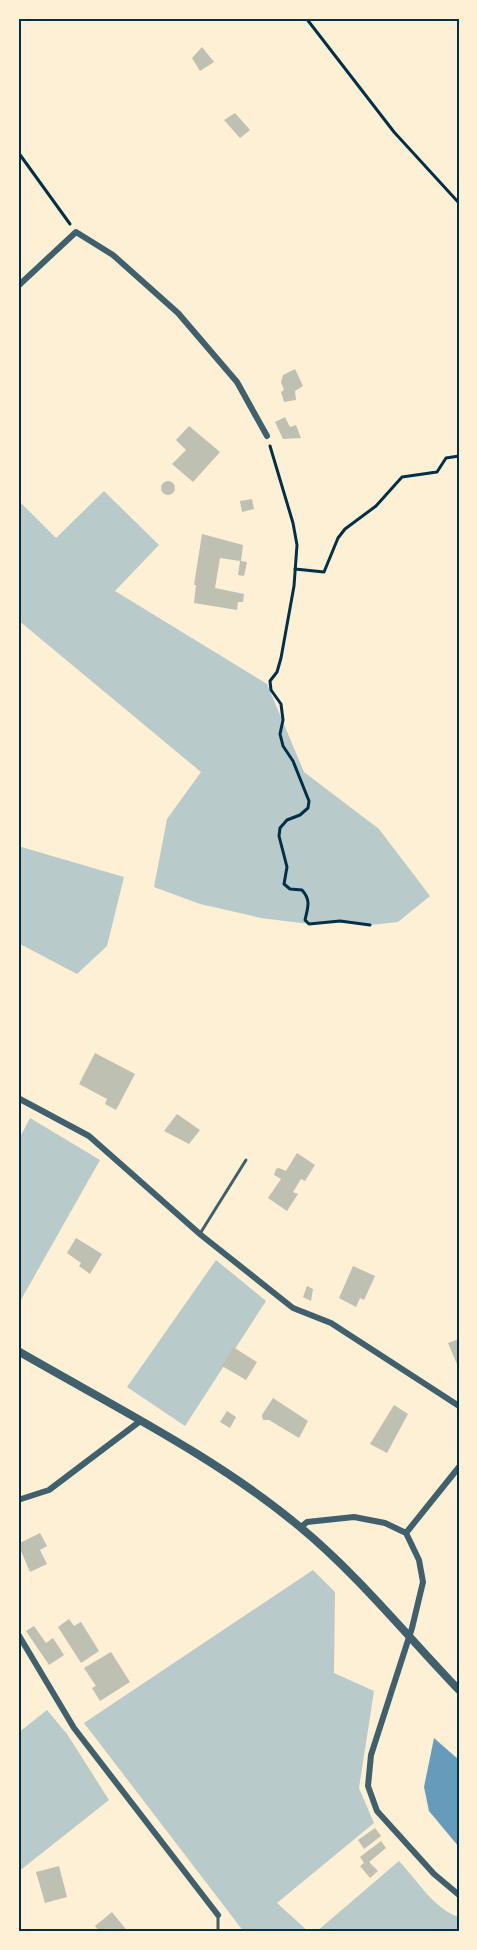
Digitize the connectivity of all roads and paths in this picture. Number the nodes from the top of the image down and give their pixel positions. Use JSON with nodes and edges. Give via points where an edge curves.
{"nodes":[{"id":1,"x":306,"y":18,"type":"edge"},
{"id":2,"x":18,"y":152,"type":"edge"},
{"id":3,"x":459,"y":203,"type":"edge"},
{"id":4,"x":76,"y":232,"type":"junction"},
{"id":5,"x":18,"y":286,"type":"edge"},
{"id":6,"x":267,"y":435,"type":"joint"},
{"id":7,"x":459,"y":456,"type":"edge"},
{"id":8,"x":295,"y":569,"type":"junction"},
{"id":9,"x":370,"y":925,"type":"dead end"},
{"id":10,"x":18,"y":1098,"type":"edge"},
{"id":11,"x":246,"y":1160,"type":"dead end"},
{"id":12,"x":201,"y":1232,"type":"junction"},
{"id":13,"x":18,"y":1351,"type":"edge"},
{"id":14,"x":459,"y":1406,"type":"edge"},
{"id":15,"x":140,"y":1422,"type":"junction"},
{"id":16,"x":459,"y":1467,"type":"edge"},
{"id":17,"x":18,"y":1500,"type":"edge"},
{"id":18,"x":301,"y":1527,"type":"junction"},
{"id":19,"x":406,"y":1533,"type":"junction"},
{"id":20,"x":18,"y":1634,"type":"edge"},
{"id":21,"x":409,"y":1637,"type":"junction"},
{"id":22,"x":459,"y":1690,"type":"edge"},
{"id":23,"x":459,"y":1895,"type":"edge"},
{"id":24,"x":218,"y":1916,"type":"joint"},
{"id":25,"x":218,"y":1932,"type":"edge"}],
"edges":[{"from":1,"to":3,"type":"path","via":[[394,132]]},
{"from":2,"to":4,"type":"path"},
{"from":4,"to":5,"type":"street"},
{"from":4,"to":6,"type":"street","via":[[113,255],[178,313],[237,382]]},
{"from":6,"to":8,"type":"path","via":[[294,523]]},
{"from":7,"to":8,"type":"path","via":[[446,458],[437,472],[402,477],[376,506],[338,538],[324,572]]},
{"from":8,"to":9,"type":"path","via":[[281,658],[270,681],[271,690],[282,704],[283,746],[309,801],[308,808],[287,820],[279,832],[287,867],[284,884],[308,896],[305,920],[309,924],[340,921]]},
{"from":10,"to":12,"type":"street","via":[[89,1136]]},
{"from":11,"to":12,"type":"lane"},
{"from":12,"to":14,"type":"street","via":[[293,1308],[331,1323]]},
{"from":13,"to":15,"type":"street"},
{"from":15,"to":17,"type":"street","via":[[49,1490]]},
{"from":15,"to":18,"type":"street","via":[[247,1485]]},
{"from":16,"to":19,"type":"street"},
{"from":18,"to":19,"type":"street","via":[[307,1522],[354,1517],[385,1523]]},
{"from":18,"to":21,"type":"street"},
{"from":19,"to":21,"type":"street","via":[[419,1560],[423,1582]]},
{"from":20,"to":24,"type":"street","via":[[74,1728]]},
{"from":21,"to":22,"type":"street"},
{"from":21,"to":23,"type":"street","via":[[371,1755],[368,1786],[378,1811],[434,1874]]},
{"from":24,"to":25,"type":"lane"}]}
